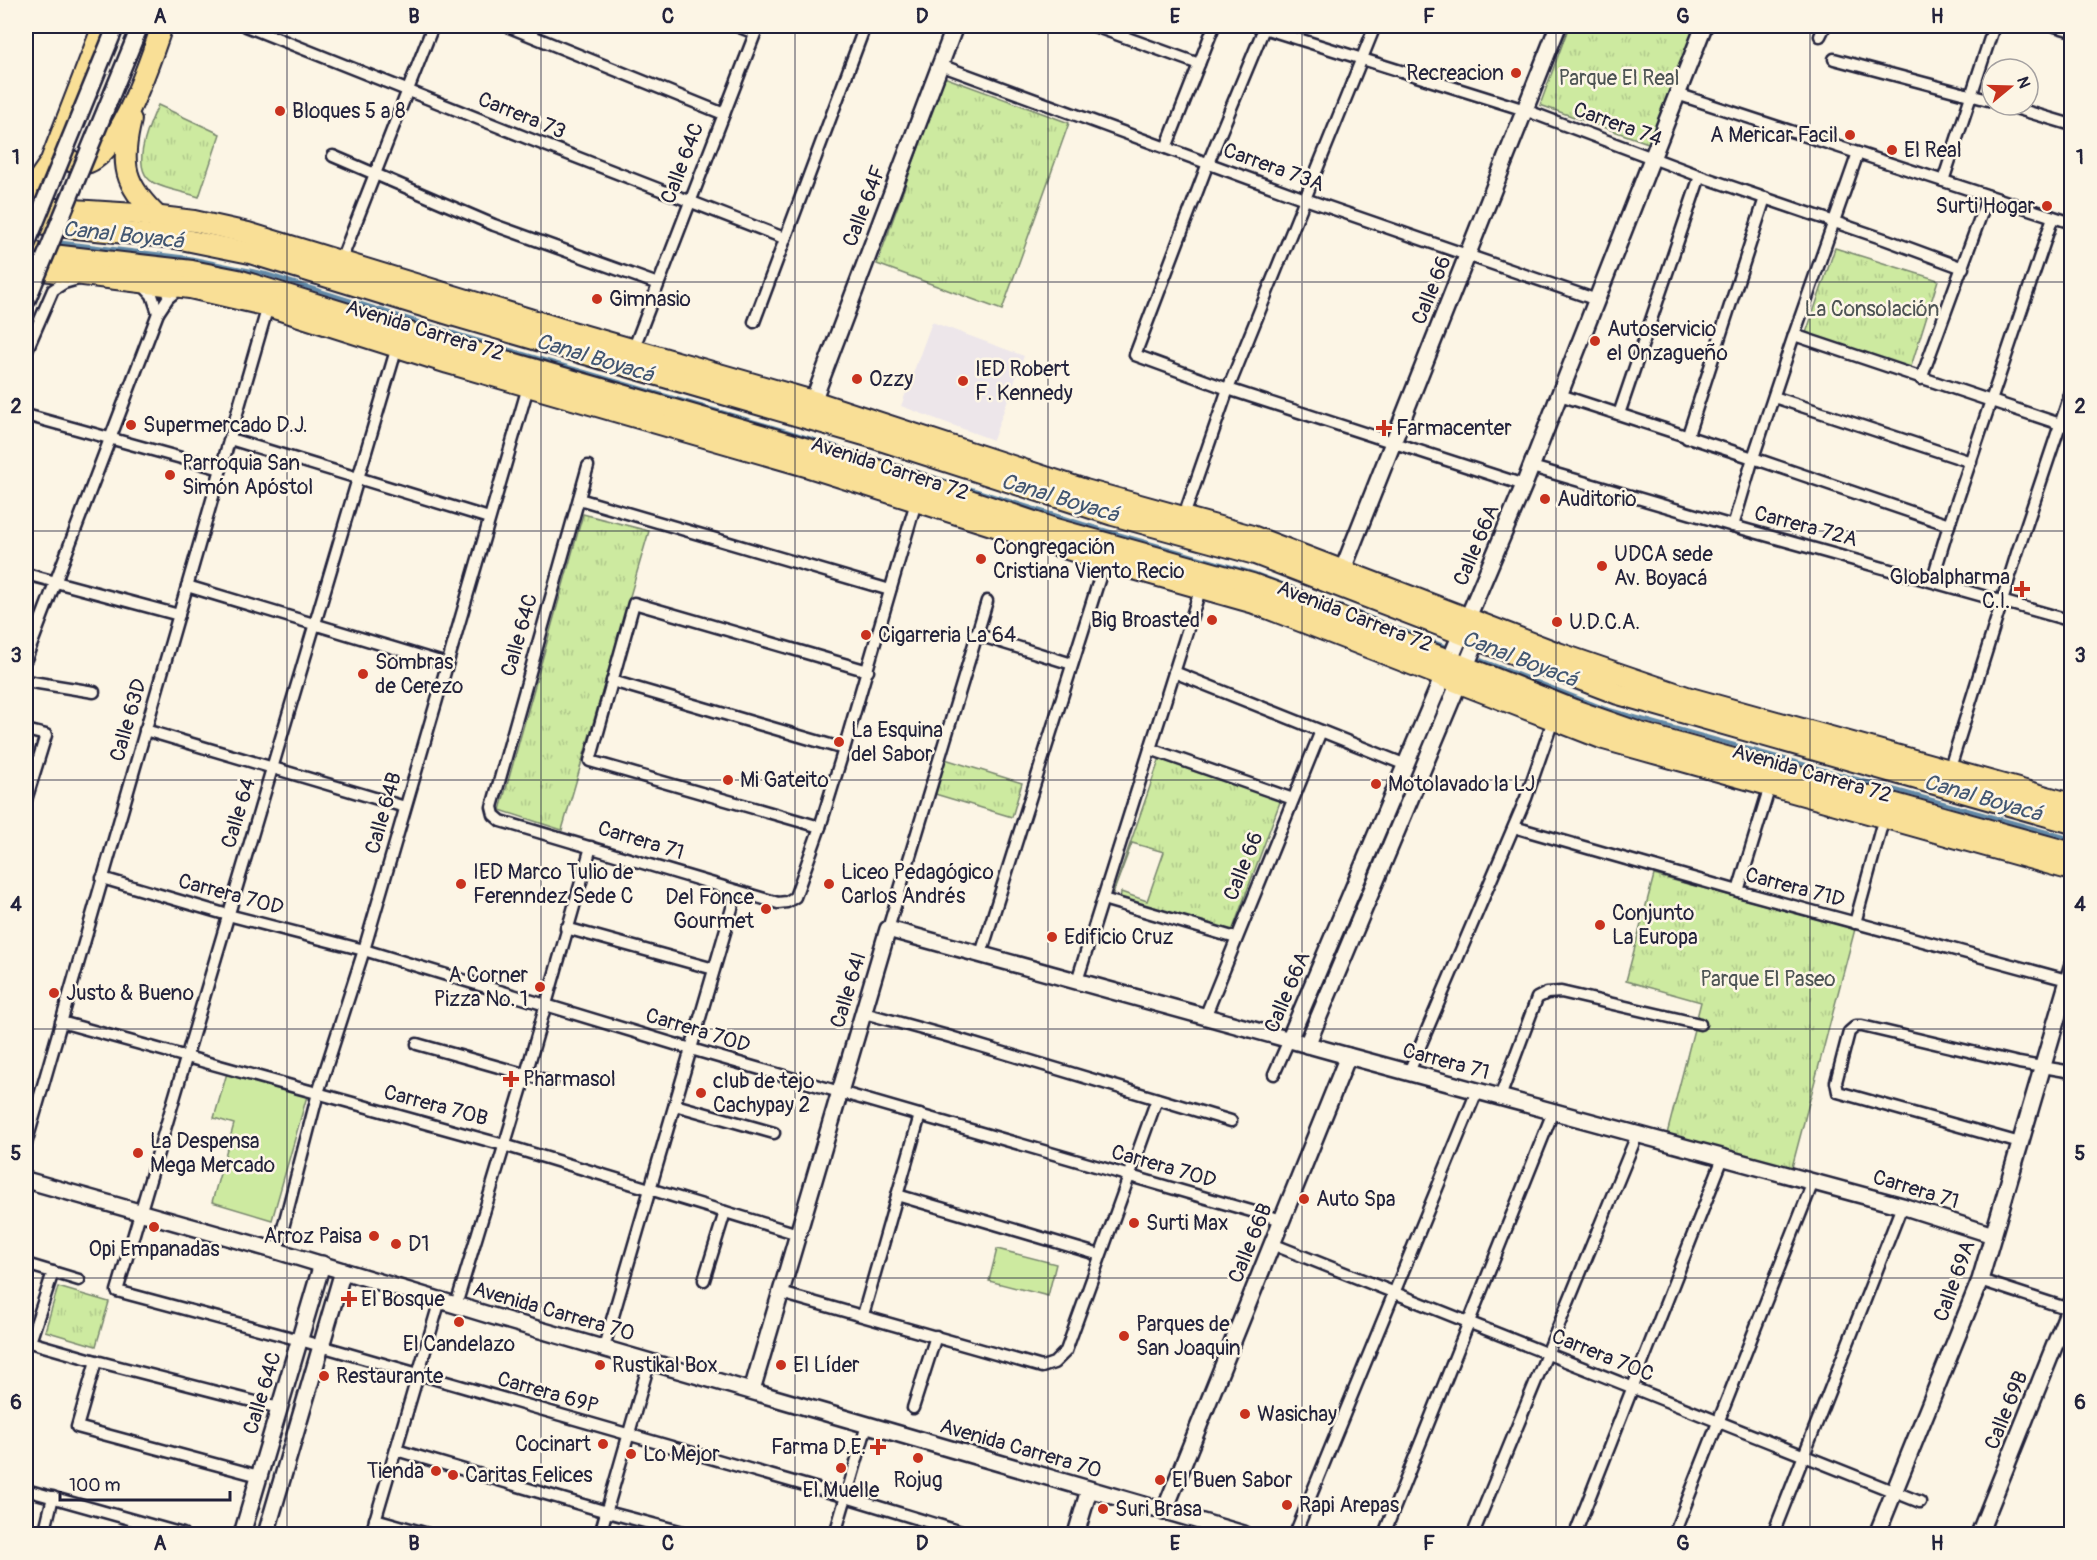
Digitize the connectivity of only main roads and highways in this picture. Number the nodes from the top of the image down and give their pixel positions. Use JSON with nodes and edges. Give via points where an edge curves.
{"nodes":[{"id":1,"x":103,"y":26,"type":"edge"},
{"id":2,"x":162,"y":26,"type":"edge"},
{"id":3,"x":138,"y":88,"type":"junction"},
{"id":4,"x":57,"y":146,"type":"junction"},
{"id":5,"x":26,"y":192,"type":"edge"},
{"id":6,"x":26,"y":207,"type":"edge"},
{"id":7,"x":158,"y":216,"type":"junction"},
{"id":8,"x":26,"y":223,"type":"edge"},
{"id":9,"x":26,"y":252,"type":"edge"},
{"id":10,"x":26,"y":268,"type":"edge"},
{"id":11,"x":416,"y":286,"type":"junction"},
{"id":12,"x":455,"y":316,"type":"junction"},
{"id":13,"x":566,"y":330,"type":"junction"},
{"id":14,"x":531,"y":338,"type":"junction"},
{"id":15,"x":736,"y":428,"type":"junction"},
{"id":16,"x":707,"y":438,"type":"junction"},
{"id":17,"x":968,"y":450,"type":"junction"},
{"id":18,"x":988,"y":476,"type":"junction"},
{"id":19,"x":1084,"y":490,"type":"junction"},
{"id":20,"x":1051,"y":496,"type":"junction"},
{"id":21,"x":1002,"y":511,"type":"junction"},
{"id":22,"x":1023,"y":536,"type":"junction"},
{"id":23,"x":1464,"y":650,"type":"junction"},
{"id":24,"x":1807,"y":778,"type":"junction"},
{"id":25,"x":1826,"y":802,"type":"junction"},
{"id":26,"x":2072,"y":804,"type":"edge"},
{"id":27,"x":2072,"y":823,"type":"edge"},
{"id":28,"x":2072,"y":853,"type":"edge"},
{"id":29,"x":2072,"y":870,"type":"edge"}],
"edges":[{"from":1,"to":4,"type":"highway"},
{"from":2,"to":3,"type":"highway"},
{"from":3,"to":4,"type":"highway","via":[[119,129],[100,156],[77,164],[69,161]]},
{"from":3,"to":7,"type":"highway","via":[[126,141],[125,169],[143,203]]},
{"from":4,"to":5,"type":"highway","via":[[43,175]]},
{"from":6,"to":7,"type":"highway","name":"Avenida Carrera 72"},
{"from":7,"to":11,"type":"highway","name":"Avenida Carrera 72","via":[[248,233]]},
{"from":8,"to":12,"type":"highway","name":"Avenida Carrera 72","via":[[176,238],[224,247]]},
{"from":9,"to":15,"type":"highway","name":"Avenida Carrera 72","via":[[238,280]]},
{"from":10,"to":16,"type":"highway","name":"Avenida Carrera 72","via":[[221,294]]},
{"from":11,"to":12,"type":"highway"},
{"from":11,"to":13,"type":"highway","name":"Avenida Carrera 72"},
{"from":12,"to":14,"type":"highway","name":"Avenida Carrera 72"},
{"from":13,"to":14,"type":"highway"},
{"from":13,"to":17,"type":"highway","name":"Avenida Carrera 72"},
{"from":14,"to":18,"type":"highway","name":"Avenida Carrera 72","via":[[871,437]]},
{"from":15,"to":16,"type":"highway"},
{"from":15,"to":21,"type":"highway","name":"Avenida Carrera 72"},
{"from":16,"to":22,"type":"highway","name":"Avenida Carrera 72"},
{"from":17,"to":18,"type":"highway"},
{"from":17,"to":19,"type":"highway","name":"Avenida Carrera 72"},
{"from":18,"to":20,"type":"highway","name":"Avenida Carrera 72"},
{"from":19,"to":20,"type":"highway"},
{"from":19,"to":23,"type":"highway","name":"Avenida Carrera 72","via":[[1252,536],[1343,569]]},
{"from":20,"to":23,"type":"highway","name":"Avenida Carrera 72","via":[[1256,554]]},
{"from":21,"to":22,"type":"highway"},
{"from":21,"to":23,"type":"highway","name":"Avenida Carrera 72"},
{"from":22,"to":23,"type":"highway","name":"Avenida Carrera 72","via":[[1292,616]]},
{"from":23,"to":24,"type":"highway","name":"Avenida Carrera 72","via":[[1611,723]]},
{"from":23,"to":25,"type":"highway","name":"Avenida Carrera 72","via":[[1604,739]]},
{"from":23,"to":26,"type":"highway","name":"Avenida Carrera 72","via":[[1613,673]]},
{"from":23,"to":27,"type":"highway","name":"Avenida Carrera 72"},
{"from":24,"to":25,"type":"highway"},
{"from":24,"to":28,"type":"highway","name":"Avenida Carrera 72"},
{"from":25,"to":29,"type":"highway","name":"Avenida Carrera 72"}]}
